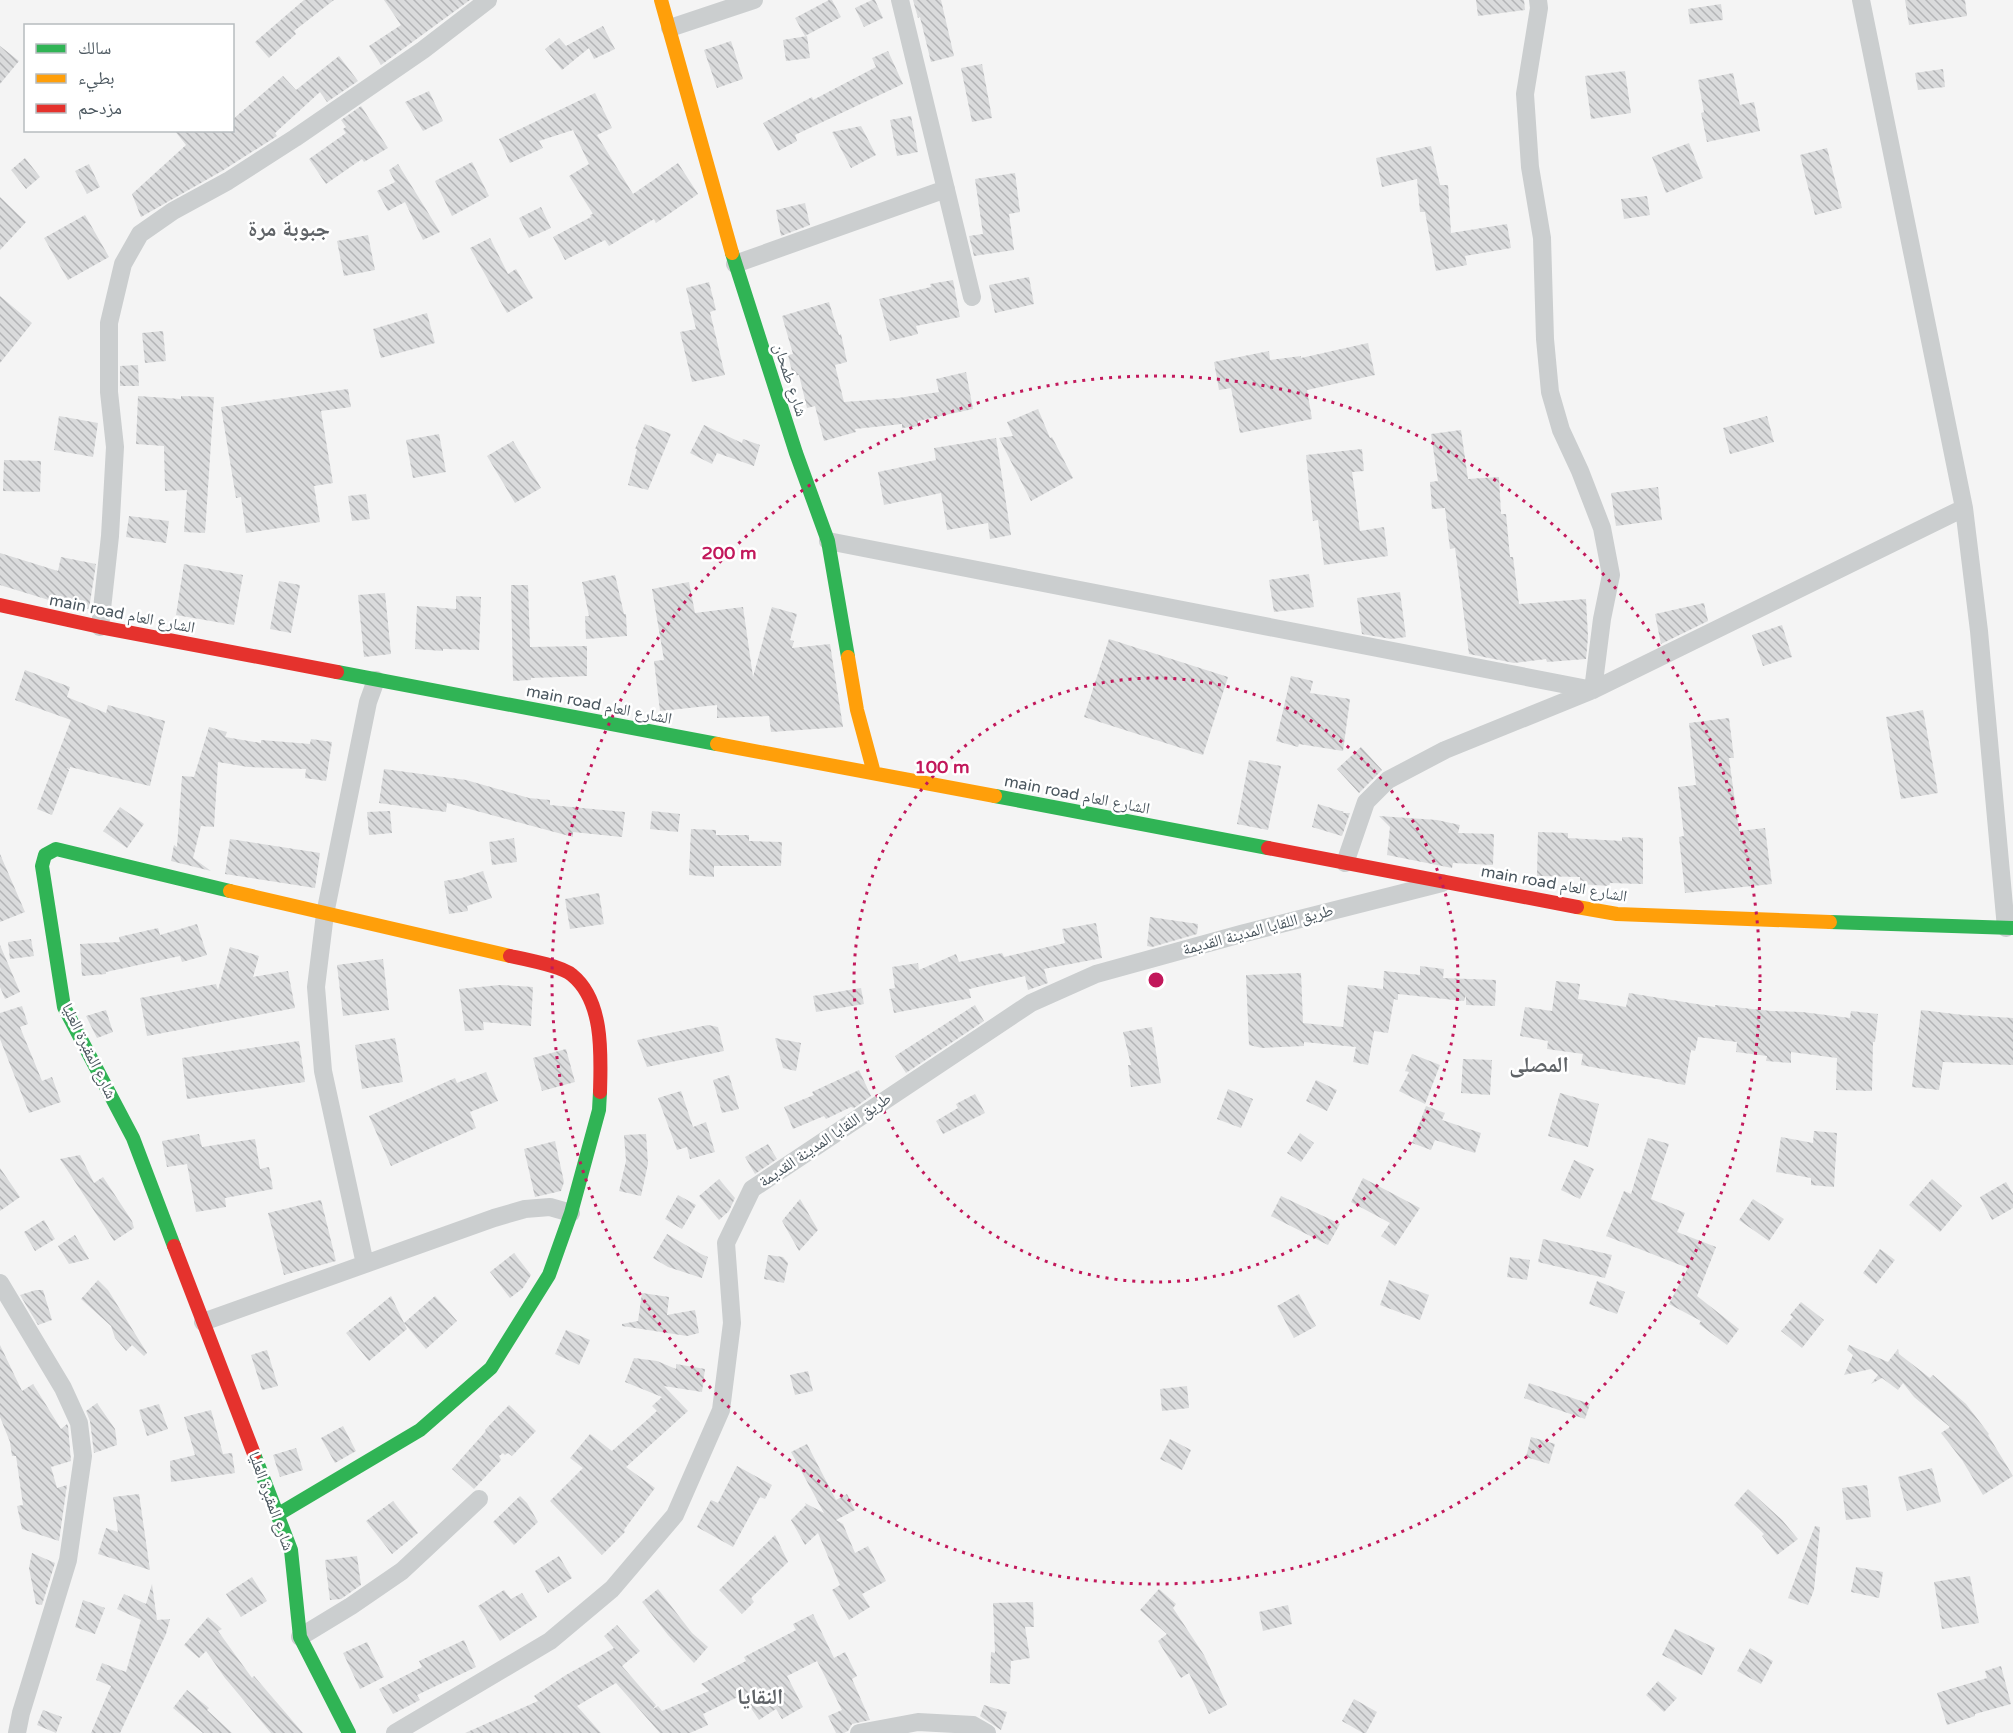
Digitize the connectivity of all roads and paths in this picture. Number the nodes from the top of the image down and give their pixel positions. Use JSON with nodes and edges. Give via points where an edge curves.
{"nodes":[{"id":1,"x":488,"y":0,"type":"edge"},
{"id":2,"x":661,"y":0,"type":"edge"},
{"id":3,"x":754,"y":0,"type":"edge"},
{"id":4,"x":900,"y":0,"type":"edge"},
{"id":5,"x":1539,"y":0,"type":"edge"},
{"id":6,"x":1862,"y":0,"type":"edge"},
{"id":7,"x":670,"y":28,"type":"junction"},
{"id":8,"x":946,"y":189,"type":"junction"},
{"id":9,"x":735,"y":264,"type":"junction"},
{"id":10,"x":972,"y":297,"type":"dead end"},
{"id":11,"x":1964,"y":508,"type":"junction"},
{"id":12,"x":828,"y":541,"type":"junction"},
{"id":13,"x":0,"y":605,"type":"edge"},
{"id":14,"x":100,"y":627,"type":"junction"},
{"id":15,"x":376,"y":680,"type":"junction"},
{"id":16,"x":1593,"y":690,"type":"junction"},
{"id":17,"x":874,"y":773,"type":"junction"},
{"id":18,"x":1346,"y":863,"type":"junction"},
{"id":19,"x":1447,"y":882,"type":"junction"},
{"id":20,"x":325,"y":914,"type":"junction"},
{"id":21,"x":2009,"y":928,"type":"edge"},
{"id":22,"x":572,"y":1213,"type":"junction"},
{"id":23,"x":365,"y":1264,"type":"junction"},
{"id":24,"x":0,"y":1283,"type":"edge"},
{"id":25,"x":204,"y":1322,"type":"junction"},
{"id":26,"x":479,"y":1499,"type":"dead end"},
{"id":27,"x":278,"y":1515,"type":"junction"},
{"id":28,"x":300,"y":1637,"type":"junction"},
{"id":29,"x":17,"y":1733,"type":"edge"},
{"id":30,"x":349,"y":1733,"type":"edge"},
{"id":31,"x":395,"y":1733,"type":"edge"},
{"id":32,"x":859,"y":1733,"type":"edge"},
{"id":33,"x":987,"y":1733,"type":"edge"}],
"edges":[{"from":1,"to":14,"type":"street","via":[[295,138],[140,234],[123,264],[109,323],[109,392],[115,447]]},
{"from":2,"to":7,"type":"street","name":"شارع طمحان"},
{"from":3,"to":7,"type":"street"},
{"from":4,"to":8,"type":"street"},
{"from":5,"to":16,"type":"street","via":[[1526,94],[1530,167],[1542,238],[1550,392],[1561,430],[1602,528],[1611,575]]},
{"from":6,"to":11,"type":"street"},
{"from":7,"to":9,"type":"street","name":"شارع طمحان"},
{"from":8,"to":9,"type":"street"},
{"from":8,"to":10,"type":"street"},
{"from":9,"to":12,"type":"street","name":"شارع طمحان"},
{"from":11,"to":16,"type":"street"},
{"from":11,"to":21,"type":"street"},
{"from":12,"to":16,"type":"street"},
{"from":12,"to":17,"type":"street","name":"شارع طمحان","via":[[857,710]]},
{"from":13,"to":14,"type":"street","name":"main road الشارع العام"},
{"from":14,"to":15,"type":"street","name":"main road الشارع العام"},
{"from":15,"to":17,"type":"street","name":"main road الشارع العام"},
{"from":15,"to":20,"type":"street","via":[[368,702]]},
{"from":16,"to":18,"type":"street","via":[[1445,750],[1388,780],[1366,802]]},
{"from":17,"to":18,"type":"street","name":"main road الشارع العام"},
{"from":18,"to":19,"type":"street","name":"main road الشارع العام"},
{"from":19,"to":21,"type":"street","name":"main road الشارع العام","via":[[1617,914]]},
{"from":19,"to":31,"type":"street","name":"طريق اللقايا المدينة القديمة","via":[[1096,974],[1032,1003],[752,1189],[726,1243],[732,1323],[721,1410],[675,1515],[612,1589],[550,1641]]},
{"from":20,"to":22,"type":"street","via":[[536,962],[571,974],[591,999],[601,1048],[598,1110]]},
{"from":20,"to":23,"type":"street","via":[[316,987],[323,1071]]},
{"from":20,"to":25,"type":"street","name":"شارع المقبرة العليا","via":[[56,849],[45,855],[42,866],[64,1007],[133,1138]]},
{"from":22,"to":23,"type":"street","via":[[550,1207],[525,1209]]},
{"from":22,"to":27,"type":"street","via":[[549,1275],[491,1368],[420,1430]]},
{"from":23,"to":25,"type":"street"},
{"from":24,"to":29,"type":"street","via":[[63,1388],[79,1423],[83,1456],[68,1560]]},
{"from":25,"to":27,"type":"street","name":"شارع المقبرة العليا"},
{"from":26,"to":28,"type":"street","via":[[402,1571]]},
{"from":27,"to":28,"type":"street","name":"شارع المقبرة العليا","via":[[291,1550]]},
{"from":28,"to":30,"type":"street","name":"شارع المقبرة العليا"},
{"from":32,"to":33,"type":"street","via":[[918,1722],[973,1725]]}]}
